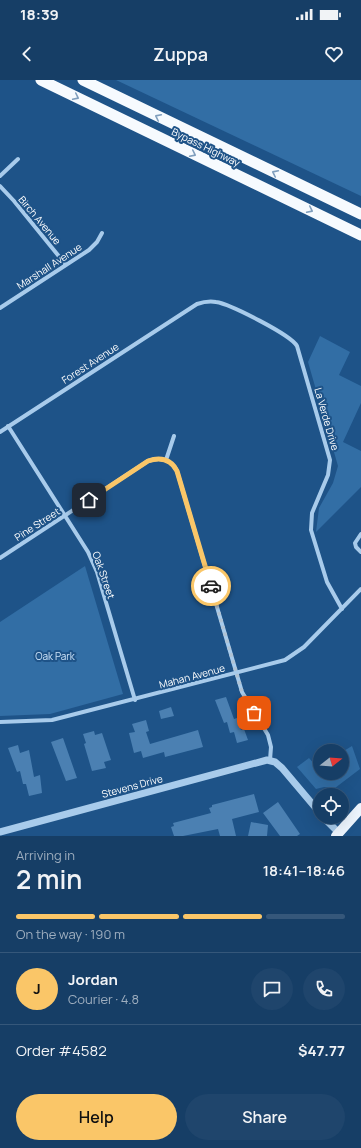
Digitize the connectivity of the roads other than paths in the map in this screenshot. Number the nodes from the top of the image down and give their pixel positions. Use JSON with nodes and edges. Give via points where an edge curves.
{"nodes":[{"id":1,"x":41,"y":80,"type":"edge"},
{"id":2,"x":83,"y":80,"type":"edge"},
{"id":3,"x":18,"y":158,"type":"dead end"},
{"id":4,"x":0,"y":176,"type":"edge"},
{"id":5,"x":0,"y":186,"type":"edge"},
{"id":6,"x":361,"y":214,"type":"edge"},
{"id":7,"x":102,"y":233,"type":"dead end"},
{"id":8,"x":361,"y":235,"type":"edge"},
{"id":9,"x":66,"y":265,"type":"junction"},
{"id":10,"x":0,"y":308,"type":"edge"},
{"id":11,"x":189,"y":308,"type":"joint"},
{"id":12,"x":8,"y":426,"type":"junction"},
{"id":13,"x":0,"y":432,"type":"edge"},
{"id":14,"x":174,"y":436,"type":"dead end"},
{"id":15,"x":166,"y":460,"type":"junction"},
{"id":16,"x":66,"y":515,"type":"junction"},
{"id":17,"x":361,"y":534,"type":"edge"},
{"id":18,"x":361,"y":552,"type":"edge"},
{"id":19,"x":0,"y":558,"type":"edge"},
{"id":20,"x":360,"y":592,"type":"edge"},
{"id":21,"x":342,"y":609,"type":"junction"},
{"id":22,"x":237,"y":673,"type":"junction"},
{"id":23,"x":135,"y":700,"type":"junction"},
{"id":24,"x":0,"y":722,"type":"edge"},
{"id":25,"x":270,"y":760,"type":"junction"},
{"id":26,"x":313,"y":805,"type":"edge"},
{"id":27,"x":361,"y":808,"type":"edge"},
{"id":28,"x":329,"y":824,"type":"edge"},
{"id":29,"x":0,"y":832,"type":"edge"},
{"id":30,"x":339,"y":835,"type":"edge"}],
"edges":[{"from":1,"to":8,"type":"highway","name":"Bypass Highway","one_way":true},
{"from":6,"to":2,"type":"highway","name":"Bypass Highway","one_way":true},
{"from":3,"to":4,"type":"street"},
{"from":5,"to":9,"type":"street","name":"Birch Avenue"},
{"from":7,"to":9,"type":"street","name":"Marshall Avenue","via":[[90,250]]},
{"from":9,"to":10,"type":"street","name":"Marshall Avenue"},
{"from":11,"to":12,"type":"street","name":"Forest Avenue"},
{"from":11,"to":21,"type":"street","name":"La Verde Drive","via":[[205,302],[222,303],[285,334],[297,346],[330,460],[328,476],[312,513],[311,530],[327,582]]},
{"from":12,"to":13,"type":"street","name":"Forest Avenue"},
{"from":12,"to":16,"type":"street","name":"Oak Street"},
{"from":14,"to":15,"type":"street"},
{"from":15,"to":16,"type":"street","name":"Pine Street","via":[[148,461]]},
{"from":15,"to":22,"type":"street","via":[[177,471]]},
{"from":16,"to":19,"type":"street","name":"Pine Street"},
{"from":16,"to":23,"type":"street","name":"Oak Street","via":[[93,562]]},
{"from":17,"to":18,"type":"street","via":[[355,542]]},
{"from":20,"to":21,"type":"street","name":"Mahan Avenue"},
{"from":21,"to":22,"type":"street","name":"Mahan Avenue","via":[[292,656]]},
{"from":22,"to":23,"type":"street","name":"Mahan Avenue"},
{"from":22,"to":25,"type":"street","via":[[245,698],[268,735],[271,747]]},
{"from":23,"to":24,"type":"street","name":"Mahan Avenue","via":[[52,720]]},
{"from":25,"to":26,"type":"street","via":[[279,764]]},
{"from":25,"to":29,"type":"street","name":"Stevens Drive"},
{"from":27,"to":30,"type":"main road"},
{"from":28,"to":30,"type":"street"}]}
